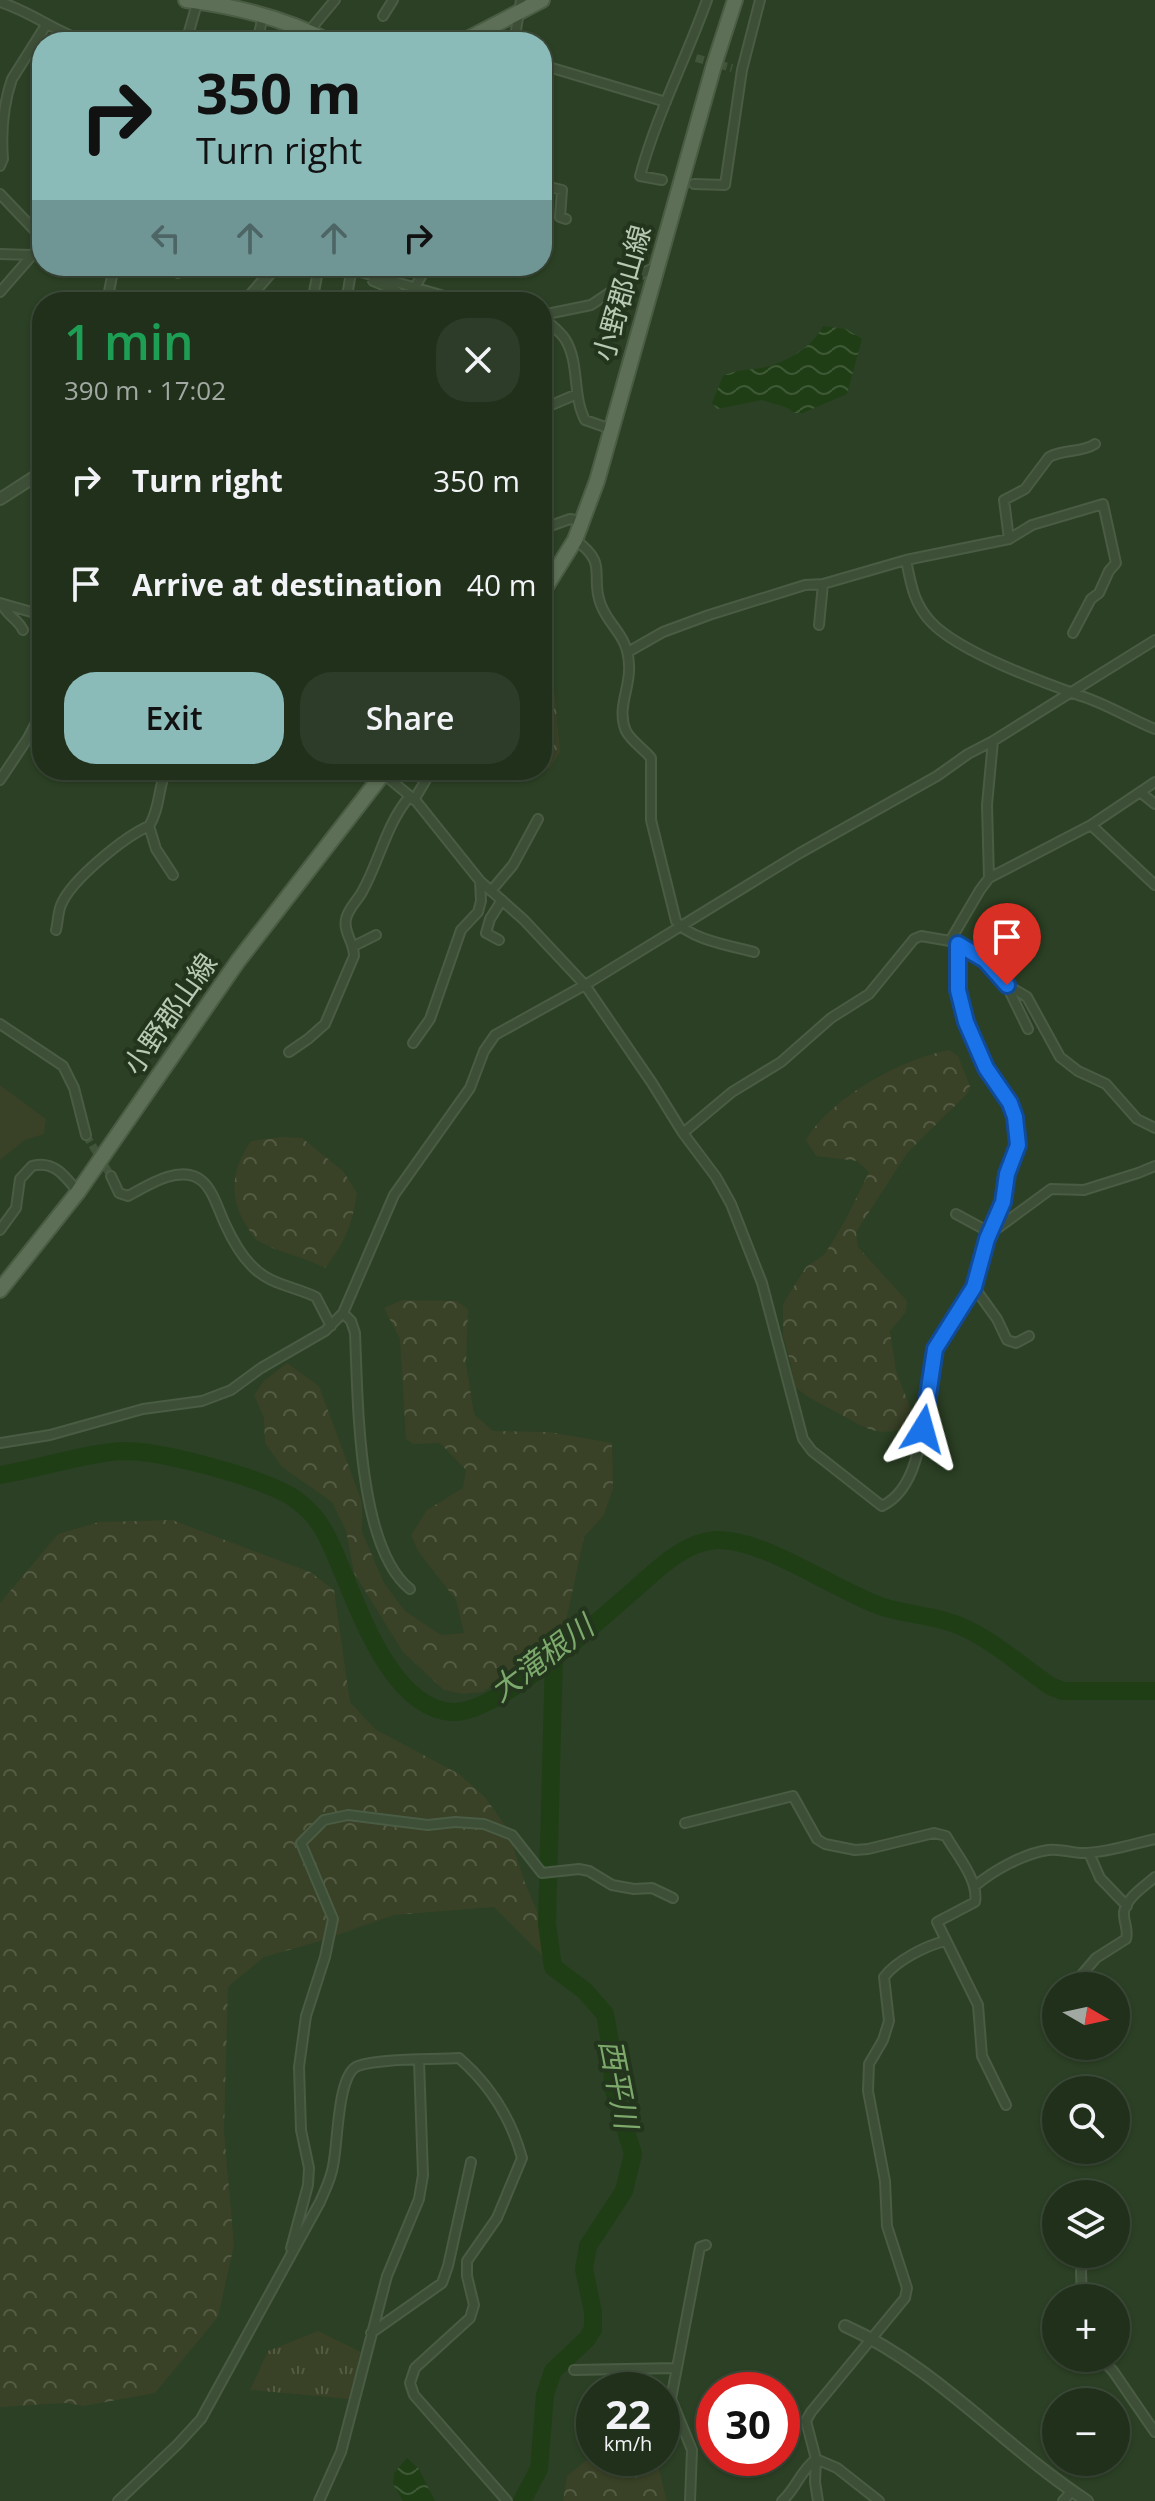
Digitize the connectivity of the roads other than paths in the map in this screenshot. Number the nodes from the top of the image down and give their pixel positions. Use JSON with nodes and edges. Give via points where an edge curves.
{"nodes":[{"id":1,"x":194,"y":0,"type":"edge"},
{"id":2,"x":335,"y":0,"type":"edge"},
{"id":3,"x":393,"y":0,"type":"edge"},
{"id":4,"x":542,"y":0,"type":"edge"},
{"id":5,"x":707,"y":0,"type":"edge"},
{"id":6,"x":735,"y":0,"type":"edge"},
{"id":7,"x":760,"y":0,"type":"edge"},
{"id":8,"x":0,"y":2,"type":"edge"},
{"id":9,"x":520,"y":6,"type":"edge"},
{"id":10,"x":263,"y":16,"type":"junction"},
{"id":11,"x":383,"y":16,"type":"dead end"},
{"id":12,"x":46,"y":25,"type":"junction"},
{"id":13,"x":309,"y":31,"type":"joint"},
{"id":14,"x":42,"y":32,"type":"edge"},
{"id":15,"x":63,"y":32,"type":"edge"},
{"id":16,"x":188,"y":32,"type":"edge"},
{"id":17,"x":259,"y":32,"type":"edge"},
{"id":18,"x":478,"y":32,"type":"edge"},
{"id":19,"x":516,"y":32,"type":"edge"},
{"id":20,"x":32,"y":49,"type":"edge"},
{"id":21,"x":552,"y":68,"type":"edge"},
{"id":22,"x":732,"y":68,"type":"tunnel mouth"},
{"id":23,"x":742,"y":70,"type":"junction"},
{"id":24,"x":666,"y":102,"type":"junction"},
{"id":25,"x":0,"y":166,"type":"edge"},
{"id":26,"x":662,"y":180,"type":"dead end"},
{"id":27,"x":694,"y":184,"type":"dead end"},
{"id":28,"x":552,"y":188,"type":"edge"},
{"id":29,"x":0,"y":194,"type":"edge"},
{"id":30,"x":566,"y":219,"type":"dead end"},
{"id":31,"x":32,"y":228,"type":"edge"},
{"id":32,"x":0,"y":254,"type":"edge"},
{"id":33,"x":32,"y":255,"type":"joint"},
{"id":34,"x":656,"y":267,"type":"junction"},
{"id":35,"x":267,"y":276,"type":"edge"},
{"id":36,"x":363,"y":276,"type":"edge"},
{"id":37,"x":375,"y":276,"type":"edge"},
{"id":38,"x":421,"y":276,"type":"edge"},
{"id":39,"x":414,"y":289,"type":"junction"},
{"id":40,"x":0,"y":292,"type":"edge"},
{"id":41,"x":254,"y":292,"type":"edge"},
{"id":42,"x":398,"y":292,"type":"edge"},
{"id":43,"x":426,"y":292,"type":"edge"},
{"id":44,"x":552,"y":314,"type":"edge"},
{"id":45,"x":552,"y":325,"type":"edge"},
{"id":46,"x":577,"y":394,"type":"junction"},
{"id":47,"x":552,"y":405,"type":"edge"},
{"id":48,"x":611,"y":429,"type":"junction"},
{"id":49,"x":1095,"y":444,"type":"dead end"},
{"id":50,"x":32,"y":478,"type":"edge"},
{"id":51,"x":0,"y":499,"type":"edge"},
{"id":52,"x":583,"y":521,"type":"junction"},
{"id":53,"x":552,"y":525,"type":"edge"},
{"id":54,"x":1009,"y":539,"type":"junction"},
{"id":55,"x":575,"y":540,"type":"junction"},
{"id":56,"x":906,"y":560,"type":"junction"},
{"id":57,"x":552,"y":577,"type":"edge"},
{"id":58,"x":823,"y":584,"type":"junction"},
{"id":59,"x":1,"y":604,"type":"edge"},
{"id":60,"x":32,"y":612,"type":"edge"},
{"id":61,"x":819,"y":625,"type":"dead end"},
{"id":62,"x":23,"y":630,"type":"dead end"},
{"id":63,"x":1073,"y":633,"type":"dead end"},
{"id":64,"x":1155,"y":640,"type":"edge"},
{"id":65,"x":628,"y":652,"type":"junction"},
{"id":66,"x":1070,"y":692,"type":"junction"},
{"id":67,"x":1155,"y":729,"type":"edge"},
{"id":68,"x":32,"y":730,"type":"edge"},
{"id":69,"x":993,"y":741,"type":"junction"},
{"id":70,"x":0,"y":780,"type":"edge"},
{"id":71,"x":161,"y":780,"type":"edge"},
{"id":72,"x":376,"y":780,"type":"edge"},
{"id":73,"x":393,"y":780,"type":"edge"},
{"id":74,"x":425,"y":780,"type":"edge"},
{"id":75,"x":1155,"y":782,"type":"edge"},
{"id":76,"x":1140,"y":792,"type":"junction"},
{"id":77,"x":412,"y":798,"type":"junction"},
{"id":78,"x":1155,"y":804,"type":"edge"},
{"id":79,"x":538,"y":819,"type":"dead end"},
{"id":80,"x":1091,"y":825,"type":"junction"},
{"id":81,"x":149,"y":826,"type":"junction"},
{"id":82,"x":173,"y":875,"type":"dead end"},
{"id":83,"x":989,"y":878,"type":"junction"},
{"id":84,"x":480,"y":881,"type":"junction"},
{"id":85,"x":1155,"y":885,"type":"edge"},
{"id":86,"x":491,"y":891,"type":"junction"},
{"id":87,"x":502,"y":900,"type":"junction"},
{"id":88,"x":681,"y":927,"type":"junction"},
{"id":89,"x":56,"y":930,"type":"dead end"},
{"id":90,"x":376,"y":935,"type":"dead end"},
{"id":91,"x":499,"y":940,"type":"dead end"},
{"id":92,"x":954,"y":943,"type":"junction"},
{"id":93,"x":354,"y":946,"type":"junction"},
{"id":94,"x":754,"y":952,"type":"dead end"},
{"id":95,"x":585,"y":985,"type":"junction"},
{"id":96,"x":1007,"y":985,"type":"junction"},
{"id":97,"x":0,"y":1024,"type":"edge"},
{"id":98,"x":1028,"y":1029,"type":"dead end"},
{"id":99,"x":413,"y":1043,"type":"dead end"},
{"id":100,"x":289,"y":1052,"type":"dead end"},
{"id":101,"x":1155,"y":1128,"type":"edge"},
{"id":102,"x":683,"y":1133,"type":"junction"},
{"id":103,"x":86,"y":1135,"type":"tunnel mouth"},
{"id":104,"x":1155,"y":1166,"type":"edge"},
{"id":105,"x":111,"y":1176,"type":"tunnel mouth"},
{"id":106,"x":78,"y":1192,"type":"junction"},
{"id":107,"x":956,"y":1214,"type":"dead end"},
{"id":108,"x":0,"y":1230,"type":"edge"},
{"id":109,"x":991,"y":1233,"type":"junction"},
{"id":110,"x":974,"y":1287,"type":"junction"},
{"id":111,"x":0,"y":1290,"type":"edge"},
{"id":112,"x":343,"y":1313,"type":"junction"},
{"id":113,"x":331,"y":1326,"type":"junction"},
{"id":114,"x":1029,"y":1336,"type":"dead end"},
{"id":115,"x":0,"y":1443,"type":"edge"},
{"id":116,"x":410,"y":1589,"type":"dead end"},
{"id":117,"x":685,"y":1823,"type":"dead end"},
{"id":118,"x":1155,"y":1840,"type":"edge"},
{"id":119,"x":1089,"y":1853,"type":"junction"},
{"id":120,"x":1155,"y":1877,"type":"edge"},
{"id":121,"x":975,"y":1886,"type":"junction"},
{"id":122,"x":673,"y":1898,"type":"dead end"},
{"id":123,"x":1127,"y":1906,"type":"junction"},
{"id":124,"x":945,"y":1941,"type":"junction"},
{"id":125,"x":1084,"y":1972,"type":"edge"},
{"id":126,"x":419,"y":2061,"type":"junction"},
{"id":127,"x":1006,"y":2105,"type":"dead end"},
{"id":128,"x":471,"y":2162,"type":"dead end"},
{"id":129,"x":706,"y":2245,"type":"dead end"},
{"id":130,"x":289,"y":2256,"type":"junction"},
{"id":131,"x":845,"y":2326,"type":"dead end"},
{"id":132,"x":371,"y":2334,"type":"junction"},
{"id":133,"x":874,"y":2339,"type":"junction"},
{"id":134,"x":676,"y":2368,"type":"junction"},
{"id":135,"x":574,"y":2370,"type":"dead end"},
{"id":136,"x":1114,"y":2372,"type":"edge"},
{"id":137,"x":1155,"y":2432,"type":"edge"},
{"id":138,"x":816,"y":2459,"type":"junction"},
{"id":139,"x":1072,"y":2491,"type":"junction"},
{"id":140,"x":118,"y":2501,"type":"edge"},
{"id":141,"x":319,"y":2501,"type":"edge"},
{"id":142,"x":507,"y":2501,"type":"edge"},
{"id":143,"x":690,"y":2501,"type":"edge"},
{"id":144,"x":782,"y":2501,"type":"edge"},
{"id":145,"x":818,"y":2501,"type":"edge"},
{"id":146,"x":879,"y":2501,"type":"edge"},
{"id":147,"x":1063,"y":2501,"type":"edge"},
{"id":148,"x":1087,"y":2501,"type":"edge"}],
"edges":[{"from":1,"to":10,"type":"main road"},
{"from":1,"to":16,"type":"street"},
{"from":2,"to":13,"type":"street"},
{"from":3,"to":11,"type":"street"},
{"from":4,"to":9,"type":"main road"},
{"from":5,"to":24,"type":"street","via":[[692,57]]},
{"from":6,"to":34,"type":"main road","name":"小野郡山線"},
{"from":7,"to":23,"type":"street"},
{"from":8,"to":12,"type":"street","via":[[22,8]]},
{"from":9,"to":18,"type":"main road"},
{"from":9,"to":19,"type":"street"},
{"from":10,"to":13,"type":"main road"},
{"from":10,"to":17,"type":"street"},
{"from":12,"to":14,"type":"street"},
{"from":12,"to":15,"type":"street"},
{"from":20,"to":25,"type":"street","via":[[4,107]]},
{"from":21,"to":24,"type":"street"},
{"from":22,"to":23,"type":"street"},
{"from":23,"to":27,"type":"street","via":[[725,185]]},
{"from":24,"to":26,"type":"street","via":[[640,176]]},
{"from":28,"to":30,"type":"street","via":[[562,190],[560,217]]},
{"from":29,"to":31,"type":"street"},
{"from":32,"to":33,"type":"street"},
{"from":33,"to":40,"type":"street"},
{"from":34,"to":44,"type":"street","via":[[591,305]]},
{"from":34,"to":48,"type":"main road","name":"小野郡山線"},
{"from":35,"to":41,"type":"street"},
{"from":36,"to":42,"type":"street"},
{"from":37,"to":39,"type":"street"},
{"from":38,"to":39,"type":"street"},
{"from":39,"to":43,"type":"street"},
{"from":45,"to":46,"type":"street","via":[[570,349]]},
{"from":46,"to":47,"type":"street"},
{"from":46,"to":48,"type":"street","via":[[585,420]]},
{"from":48,"to":52,"type":"main road","name":"小野郡山線"},
{"from":49,"to":54,"type":"street","via":[[1055,453],[1025,489],[1004,500]]},
{"from":50,"to":51,"type":"street"},
{"from":52,"to":53,"type":"street"},
{"from":52,"to":55,"type":"main road","name":"小野郡山線"},
{"from":54,"to":56,"type":"street"},
{"from":54,"to":63,"type":"street","via":[[1032,525],[1103,504],[1116,563]]},
{"from":55,"to":57,"type":"main road","name":"小野郡山線"},
{"from":55,"to":65,"type":"street","via":[[592,554],[599,603]]},
{"from":56,"to":58,"type":"street"},
{"from":56,"to":66,"type":"street","via":[[911,591],[934,625],[979,654]]},
{"from":58,"to":61,"type":"street"},
{"from":58,"to":65,"type":"street","via":[[709,615]]},
{"from":59,"to":60,"type":"street"},
{"from":59,"to":62,"type":"street"},
{"from":64,"to":66,"type":"street"},
{"from":65,"to":88,"type":"street","via":[[625,729],[651,758],[651,820],[671,908]]},
{"from":66,"to":67,"type":"street"},
{"from":66,"to":69,"type":"street"},
{"from":68,"to":70,"type":"street"},
{"from":69,"to":83,"type":"street","via":[[987,805]]},
{"from":69,"to":88,"type":"street"},
{"from":71,"to":81,"type":"street"},
{"from":72,"to":106,"type":"main road","name":"小野郡山線","via":[[238,961]]},
{"from":73,"to":77,"type":"street"},
{"from":74,"to":77,"type":"street"},
{"from":75,"to":76,"type":"street"},
{"from":76,"to":78,"type":"street"},
{"from":76,"to":80,"type":"street"},
{"from":77,"to":84,"type":"street"},
{"from":77,"to":93,"type":"street","via":[[389,826],[377,863],[347,915],[345,929]]},
{"from":79,"to":86,"type":"street","via":[[513,865]]},
{"from":80,"to":83,"type":"street"},
{"from":80,"to":85,"type":"street"},
{"from":81,"to":82,"type":"street"},
{"from":81,"to":89,"type":"street","via":[[102,858],[74,887],[60,907]]},
{"from":83,"to":92,"type":"street"},
{"from":84,"to":86,"type":"street"},
{"from":84,"to":99,"type":"street","via":[[478,912],[461,930],[430,1019]]},
{"from":86,"to":87,"type":"street"},
{"from":87,"to":91,"type":"street","via":[[486,933]]},
{"from":87,"to":95,"type":"street"},
{"from":88,"to":94,"type":"street"},
{"from":88,"to":95,"type":"street"},
{"from":90,"to":93,"type":"street"},
{"from":92,"to":96,"type":"street","via":[[985,960]]},
{"from":92,"to":102,"type":"street","via":[[914,939],[869,994]]},
{"from":92,"to":109,"type":"street","via":[[966,1022],[986,1068],[1010,1103],[1018,1134]]},
{"from":93,"to":100,"type":"street","via":[[325,1024]]},
{"from":95,"to":102,"type":"street"},
{"from":95,"to":112,"type":"street","via":[[495,1035],[470,1088],[394,1195]]},
{"from":96,"to":98,"type":"street"},
{"from":96,"to":101,"type":"street","via":[[1027,997],[1060,1057],[1106,1084],[1137,1119]]},
{"from":97,"to":103,"type":"street","via":[[63,1066]]},
{"from":102,"to":110,"type":"street","via":[[716,1177],[742,1231],[779,1340],[803,1439],[882,1506],[902,1489],[919,1448],[935,1349]]},
{"from":104,"to":109,"type":"street","via":[[1084,1190],[1051,1189]]},
{"from":105,"to":113,"type":"street","via":[[119,1193],[128,1196],[168,1177],[200,1178],[251,1265],[283,1287],[316,1297]]},
{"from":106,"to":108,"type":"street","via":[[59,1170],[32,1166],[20,1179],[16,1208]]},
{"from":106,"to":111,"type":"main road","name":"小野郡山線"},
{"from":107,"to":109,"type":"street"},
{"from":109,"to":110,"type":"street"},
{"from":110,"to":114,"type":"street","via":[[1007,1340],[1016,1343]]},
{"from":112,"to":113,"type":"street"},
{"from":112,"to":116,"type":"street","via":[[355,1333],[357,1408],[376,1529],[388,1564]]},
{"from":113,"to":115,"type":"street","via":[[231,1390],[202,1401],[143,1409]]},
{"from":117,"to":121,"type":"street","via":[[793,1796],[825,1844],[855,1850],[934,1833],[946,1836]]},
{"from":118,"to":119,"type":"street"},
{"from":119,"to":121,"type":"street","via":[[1032,1854]]},
{"from":119,"to":123,"type":"street","via":[[1100,1878]]},
{"from":120,"to":123,"type":"street"},
{"from":121,"to":124,"type":"street","via":[[975,1902],[937,1922]]},
{"from":122,"to":130,"type":"street","via":[[652,1888],[612,1885],[579,1869],[542,1873],[512,1835],[484,1824],[428,1825],[348,1815],[324,1820],[301,1843],[333,1919],[301,2054],[301,2130],[308,2185]]},
{"from":123,"to":125,"type":"street","via":[[1126,1939]]},
{"from":124,"to":127,"type":"street","via":[[978,2005],[982,2056]]},
{"from":124,"to":133,"type":"street","via":[[884,1977],[889,2021],[869,2064],[868,2091],[885,2181],[887,2226],[907,2288]]},
{"from":126,"to":130,"type":"street","via":[[366,2064],[349,2072],[329,2181]]},
{"from":126,"to":132,"type":"street","via":[[419,2199],[387,2276]]},
{"from":126,"to":142,"type":"street","via":[[459,2058],[474,2071],[503,2109],[522,2158],[497,2218],[467,2261],[474,2305],[470,2318],[415,2368],[410,2383],[414,2395]]},
{"from":128,"to":132,"type":"street","via":[[442,2283]]},
{"from":129,"to":134,"type":"street","via":[[700,2247]]},
{"from":130,"to":140,"type":"street","via":[[201,2419]]},
{"from":131,"to":133,"type":"street"},
{"from":132,"to":141,"type":"street","via":[[341,2452]]},
{"from":133,"to":138,"type":"street","via":[[807,2417]]},
{"from":133,"to":139,"type":"street"},
{"from":134,"to":135,"type":"street"},
{"from":134,"to":143,"type":"street","via":[[671,2399],[692,2450]]},
{"from":136,"to":137,"type":"street"},
{"from":138,"to":144,"type":"street"},
{"from":138,"to":145,"type":"street"},
{"from":138,"to":146,"type":"street","via":[[837,2468]]},
{"from":139,"to":147,"type":"street"},
{"from":139,"to":148,"type":"street"}]}
